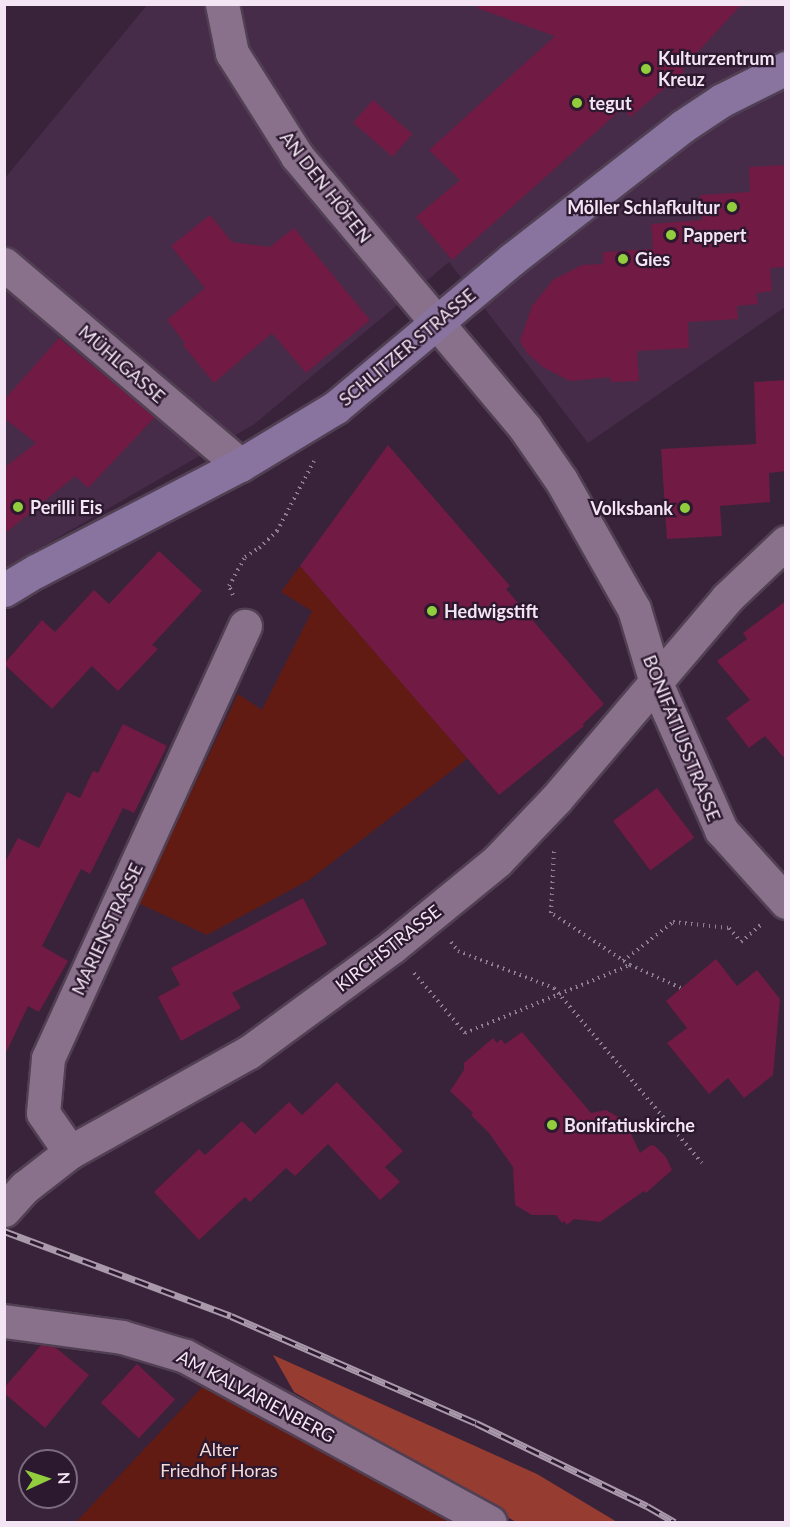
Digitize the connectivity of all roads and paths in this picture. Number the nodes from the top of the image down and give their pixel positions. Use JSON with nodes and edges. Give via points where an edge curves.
{"nodes":[{"id":1,"x":222,"y":4,"type":"edge"},
{"id":2,"x":786,"y":68,"type":"edge"},
{"id":3,"x":4,"y":264,"type":"edge"},
{"id":4,"x":438,"y":324,"type":"junction"},
{"id":5,"x":336,"y":407,"type":"junction"},
{"id":6,"x":240,"y":465,"type":"junction"},
{"id":7,"x":786,"y":542,"type":"edge"},
{"id":8,"x":4,"y":590,"type":"edge"},
{"id":9,"x":245,"y":626,"type":"joint"},
{"id":10,"x":656,"y":682,"type":"junction"},
{"id":11,"x":557,"y":798,"type":"junction"},
{"id":12,"x":777,"y":911,"type":"edge"},
{"id":13,"x":431,"y":916,"type":"junction"},
{"id":14,"x":622,"y":961,"type":"junction"},
{"id":15,"x":630,"y":965,"type":"junction"},
{"id":16,"x":415,"y":975,"type":"dead end"},
{"id":17,"x":681,"y":988,"type":"dead end"},
{"id":18,"x":559,"y":994,"type":"junction"},
{"id":19,"x":70,"y":1152,"type":"junction"},
{"id":20,"x":702,"y":1163,"type":"dead end"},
{"id":21,"x":4,"y":1210,"type":"edge"},
{"id":22,"x":4,"y":1321,"type":"edge"},
{"id":23,"x":490,"y":1522,"type":"edge"}],
"edges":[{"from":1,"to":4,"type":"street","name":"AN DEN HÖFEN","via":[[232,53],[297,156]]},
{"from":2,"to":4,"type":"main road","name":"SCHLITZER STRASSE","via":[[722,100],[683,126],[511,260]]},
{"from":3,"to":6,"type":"street","name":"MÜHLGASSE"},
{"from":4,"to":5,"type":"main road","name":"SCHLITZER STRASSE"},
{"from":4,"to":10,"type":"street","name":"BONIFATIUSSTRASSE","via":[[525,428],[561,480],[634,609]]},
{"from":5,"to":6,"type":"main road","name":"SCHLITZER STRASSE"},
{"from":5,"to":9,"type":"path","via":[[310,472],[277,531],[245,556],[229,586]]},
{"from":6,"to":8,"type":"main road","name":"SCHLITZER STRASSE"},
{"from":7,"to":10,"type":"street","name":"KIRCHSTRASSE","via":[[727,598]]},
{"from":9,"to":19,"type":"street","name":"MARIENSTRASSE","via":[[48,1058],[43,1113]]},
{"from":10,"to":11,"type":"street","name":"KIRCHSTRASSE"},
{"from":10,"to":12,"type":"street","name":"BONIFATIUSSTRASSE","via":[[721,830]]},
{"from":11,"to":13,"type":"street","name":"KIRCHSTRASSE","via":[[497,861]]},
{"from":11,"to":14,"type":"path","via":[[551,913]]},
{"from":12,"to":14,"type":"path","via":[[741,942],[729,928],[673,922]]},
{"from":13,"to":18,"type":"path","via":[[458,951],[554,988]]},
{"from":13,"to":19,"type":"street","name":"KIRCHSTRASSE","via":[[249,1052]]},
{"from":14,"to":15,"type":"path"},
{"from":15,"to":17,"type":"path"},
{"from":15,"to":18,"type":"path"},
{"from":16,"to":18,"type":"path","via":[[465,1033]]},
{"from":18,"to":20,"type":"path"},
{"from":19,"to":21,"type":"street","via":[[25,1187]]},
{"from":22,"to":23,"type":"street","name":"AM KALVARIENBERG","via":[[122,1337],[185,1356]]}]}
